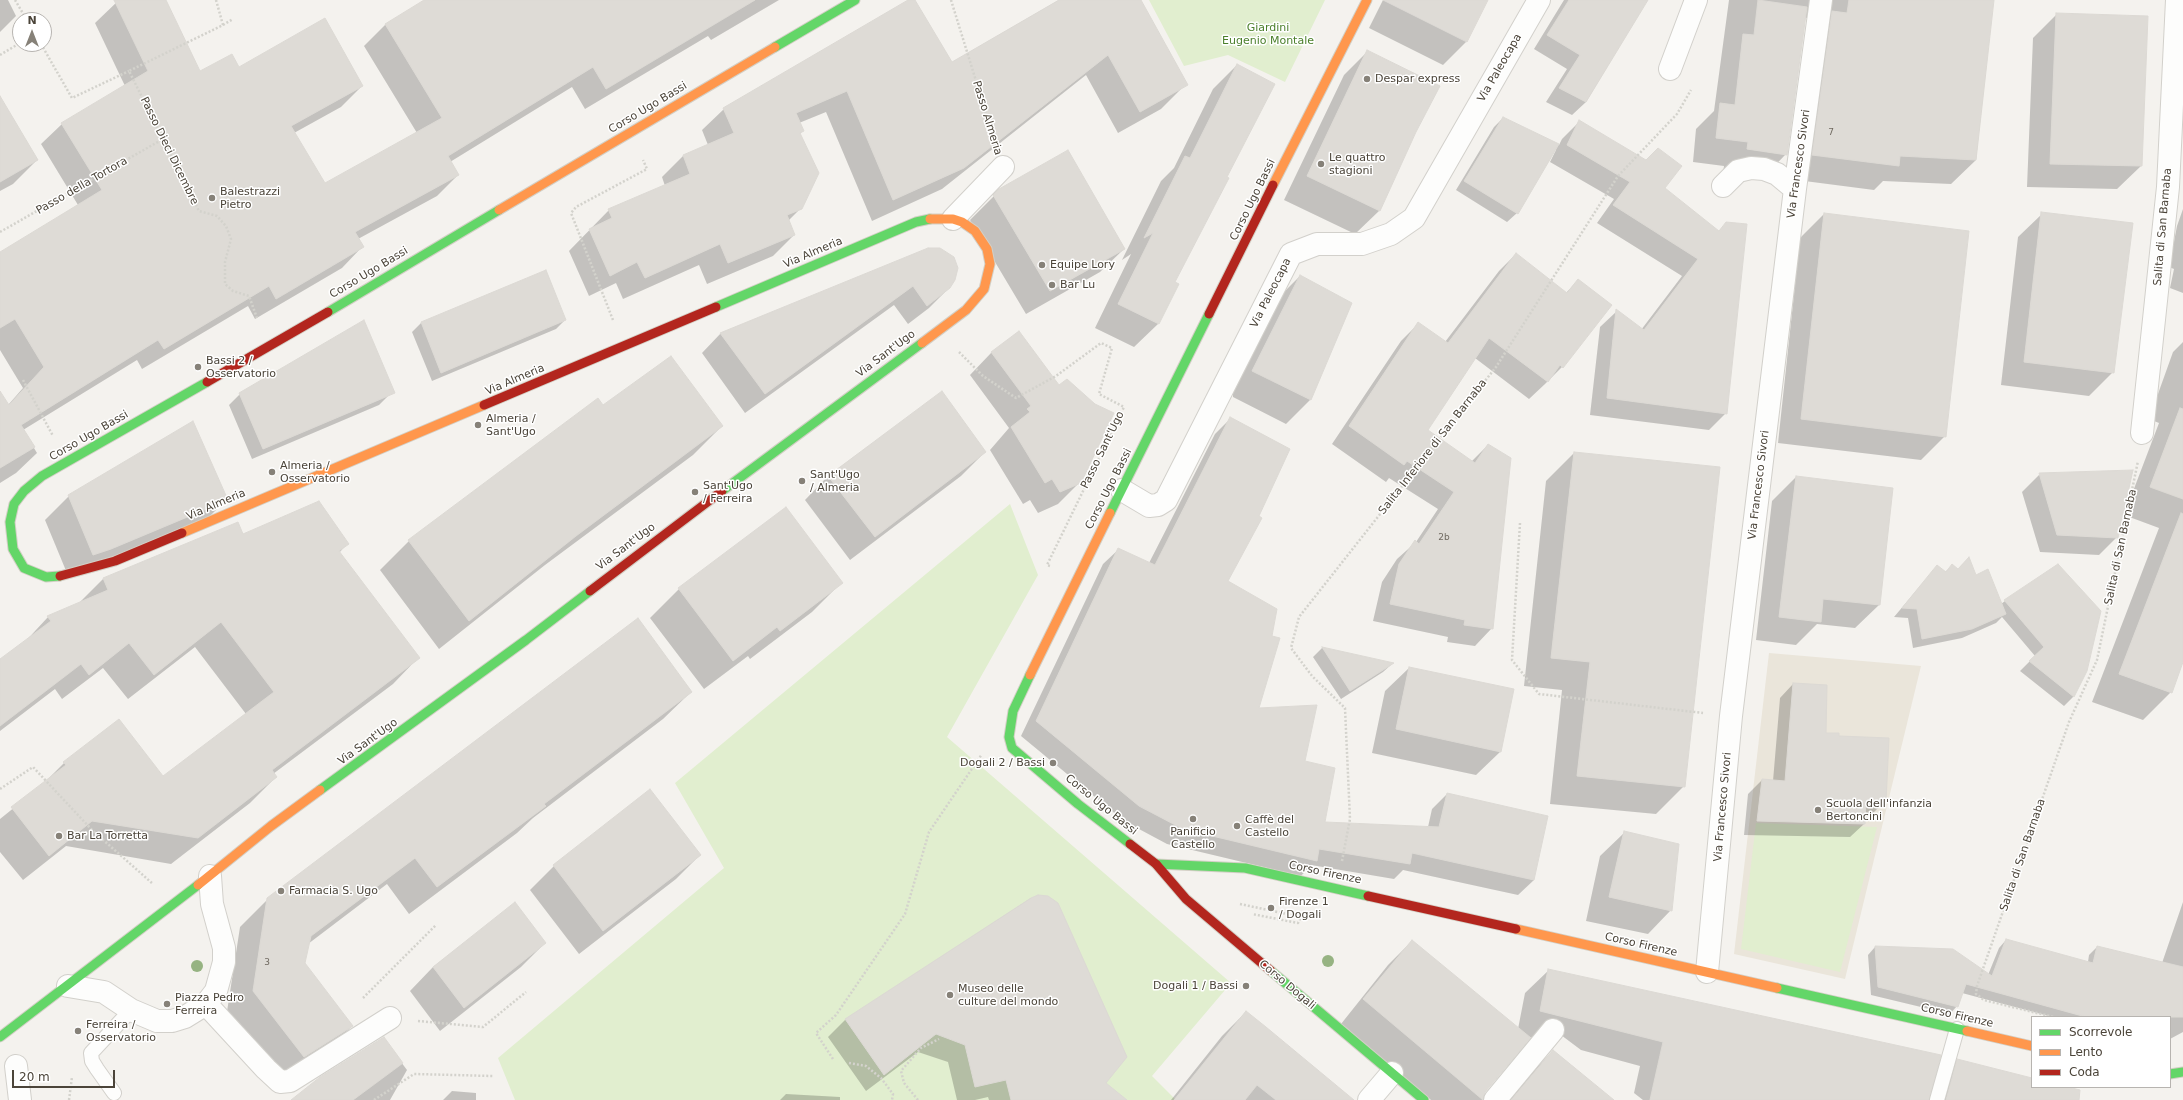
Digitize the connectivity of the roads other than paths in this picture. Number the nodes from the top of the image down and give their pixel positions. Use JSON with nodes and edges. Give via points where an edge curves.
{"nodes":[{"id":1,"x":855,"y":0,"type":"edge"},
{"id":2,"x":1367,"y":0,"type":"edge"},
{"id":3,"x":1538,"y":0,"type":"edge"},
{"id":4,"x":1696,"y":0,"type":"edge"},
{"id":5,"x":1821,"y":0,"type":"edge"},
{"id":6,"x":2177,"y":0,"type":"edge"},
{"id":7,"x":1670,"y":69,"type":"road end"},
{"id":8,"x":1003,"y":166,"type":"road end"},
{"id":9,"x":1724,"y":186,"type":"dead end"},
{"id":10,"x":1795,"y":189,"type":"junction"},
{"id":11,"x":953,"y":219,"type":"junction"},
{"id":12,"x":2142,"y":433,"type":"road end"},
{"id":13,"x":1122,"y":490,"type":"junction"},
{"id":14,"x":5,"y":520,"type":"edge"},
{"id":15,"x":86,"y":570,"type":"joint"},
{"id":16,"x":1156,"y":864,"type":"junction"},
{"id":17,"x":210,"y":876,"type":"junction"},
{"id":18,"x":1707,"y":972,"type":"junction"},
{"id":19,"x":68,"y":986,"type":"junction"},
{"id":20,"x":206,"y":1004,"type":"junction"},
{"id":21,"x":131,"y":1010,"type":"junction"},
{"id":22,"x":390,"y":1018,"type":"road end"},
{"id":23,"x":1957,"y":1029,"type":"junction"},
{"id":24,"x":1552,"y":1030,"type":"dead end"},
{"id":25,"x":0,"y":1037,"type":"edge"},
{"id":26,"x":2031,"y":1046,"type":"edge"},
{"id":27,"x":16,"y":1066,"type":"dead end"},
{"id":28,"x":2183,"y":1072,"type":"edge"},
{"id":29,"x":1392,"y":1073,"type":"junction"},
{"id":30,"x":2171,"y":1074,"type":"edge"},
{"id":31,"x":114,"y":1093,"type":"dead end"},
{"id":32,"x":20,"y":1100,"type":"edge"},
{"id":33,"x":1369,"y":1100,"type":"edge"},
{"id":34,"x":1424,"y":1100,"type":"edge"},
{"id":35,"x":1495,"y":1100,"type":"edge"},
{"id":36,"x":1937,"y":1100,"type":"edge"}],
"edges":[{"from":1,"to":14,"type":"street","name":"Corso Ugo Bassi","via":[[268,347],[42,476],[24,491]]},
{"from":2,"to":13,"type":"street","name":"Corso Ugo Bassi"},
{"from":3,"to":13,"type":"street","name":"Via Paleocapa","via":[[1414,218],[1391,234],[1362,244],[1317,244],[1291,254],[1166,500],[1158,505],[1149,506]]},
{"from":4,"to":7,"type":"street"},
{"from":5,"to":10,"type":"street","name":"Via Francesco Sivori"},
{"from":6,"to":12,"type":"street","name":"Salita di San Barnaba","via":[[2168,187]]},
{"from":8,"to":11,"type":"street","name":"Passo Almeria"},
{"from":9,"to":10,"type":"street","via":[[1738,170],[1751,168],[1777,174]]},
{"from":10,"to":18,"type":"street","name":"Via Francesco Sivori","via":[[1731,716]]},
{"from":11,"to":15,"type":"street","name":"Via Almeria","via":[[933,218],[916,222],[115,561]]},
{"from":11,"to":17,"type":"street","name":"Via Sant'Ugo","via":[[975,231],[989,256],[990,264],[984,290],[966,310],[649,545],[526,640],[272,826]]},
{"from":13,"to":16,"type":"street","name":"Corso Ugo Bassi","via":[[1013,711],[1009,737],[1012,748],[1078,804]]},
{"from":14,"to":15,"type":"street","name":"Corso Ugo Bassi","via":[[13,549],[24,568],[46,577],[67,576]]},
{"from":16,"to":18,"type":"street","name":"Corso Firenze","via":[[1245,868]]},
{"from":16,"to":29,"type":"street","name":"Corso Dogali","via":[[1186,899]]},
{"from":17,"to":19,"type":"street"},
{"from":17,"to":20,"type":"street","via":[[212,904],[224,948],[224,962],[216,991]]},
{"from":18,"to":23,"type":"street","name":"Corso Firenze"},
{"from":19,"to":21,"type":"street","via":[[104,992]]},
{"from":19,"to":25,"type":"street"},
{"from":20,"to":21,"type":"street","via":[[172,1021],[157,1021]]},
{"from":20,"to":22,"type":"street","via":[[280,1082],[290,1081]]},
{"from":21,"to":31,"type":"lane","via":[[91,1053],[94,1065]]},
{"from":23,"to":26,"type":"street","name":"Corso Firenze"},
{"from":23,"to":36,"type":"lane"},
{"from":24,"to":35,"type":"street"},
{"from":27,"to":32,"type":"street"},
{"from":28,"to":30,"type":"street"},
{"from":29,"to":33,"type":"street"},
{"from":29,"to":34,"type":"street","name":"Corso Dogali"}]}
